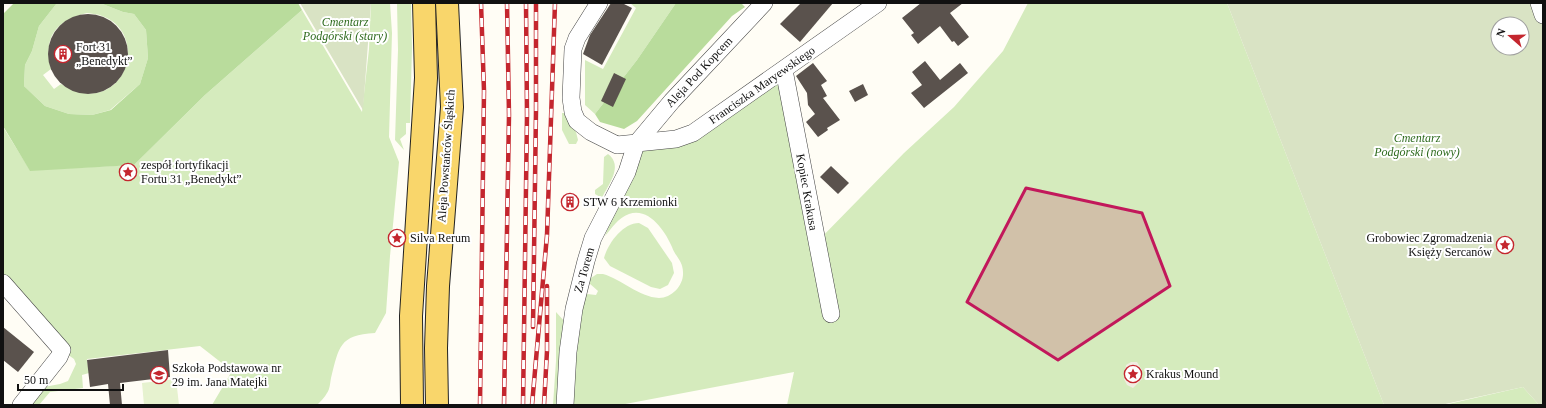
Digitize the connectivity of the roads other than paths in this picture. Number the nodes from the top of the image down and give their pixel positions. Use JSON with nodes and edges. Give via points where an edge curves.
{"nodes":[{"id":1,"x":424,"y":3,"type":"edge"},
{"id":2,"x":447,"y":3,"type":"edge"},
{"id":3,"x":459,"y":3,"type":"edge"},
{"id":4,"x":599,"y":3,"type":"edge"},
{"id":5,"x":764,"y":3,"type":"edge"},
{"id":6,"x":878,"y":3,"type":"edge"},
{"id":7,"x":1539,"y":3,"type":"edge"},
{"id":8,"x":1543,"y":15,"type":"edge"},
{"id":9,"x":784,"y":70,"type":"junction"},
{"id":10,"x":452,"y":107,"type":"junction"},
{"id":11,"x":636,"y":144,"type":"junction"},
{"id":12,"x":3,"y":284,"type":"edge"},
{"id":13,"x":831,"y":314,"type":"dead end"},
{"id":14,"x":21,"y":405,"type":"edge"},
{"id":15,"x":412,"y":405,"type":"edge"},
{"id":16,"x":437,"y":405,"type":"edge"},
{"id":17,"x":565,"y":405,"type":"edge"}],
"edges":[{"from":1,"to":15,"type":"main road","name":"Aleja Powstańców Śląskich","via":[[426,78],[411,316]]},
{"from":2,"to":10,"type":"main road","name":"Aleja Powstańców Śląskich"},
{"from":3,"to":10,"type":"main road"},
{"from":4,"to":11,"type":"street","name":"Franciszka Maryewskiego","via":[[573,49],[573,112],[580,124],[602,138],[617,145]]},
{"from":5,"to":11,"type":"street","name":"Aleja Pod Kopcem"},
{"from":6,"to":9,"type":"street","name":"Franciszka Maryewskiego"},
{"from":7,"to":8,"type":"street"},
{"from":9,"to":11,"type":"street","name":"Franciszka Maryewskiego","via":[[694,133],[676,139]]},
{"from":9,"to":13,"type":"street","name":"Kopiec Krakusa"},
{"from":10,"to":16,"type":"main road","name":"Aleja Powstańców Śląskich","via":[[438,286]]},
{"from":11,"to":17,"type":"street","name":"Za Torem","via":[[625,177],[602,220],[586,260],[574,309]]},
{"from":12,"to":14,"type":"street","via":[[62,350]]}]}
